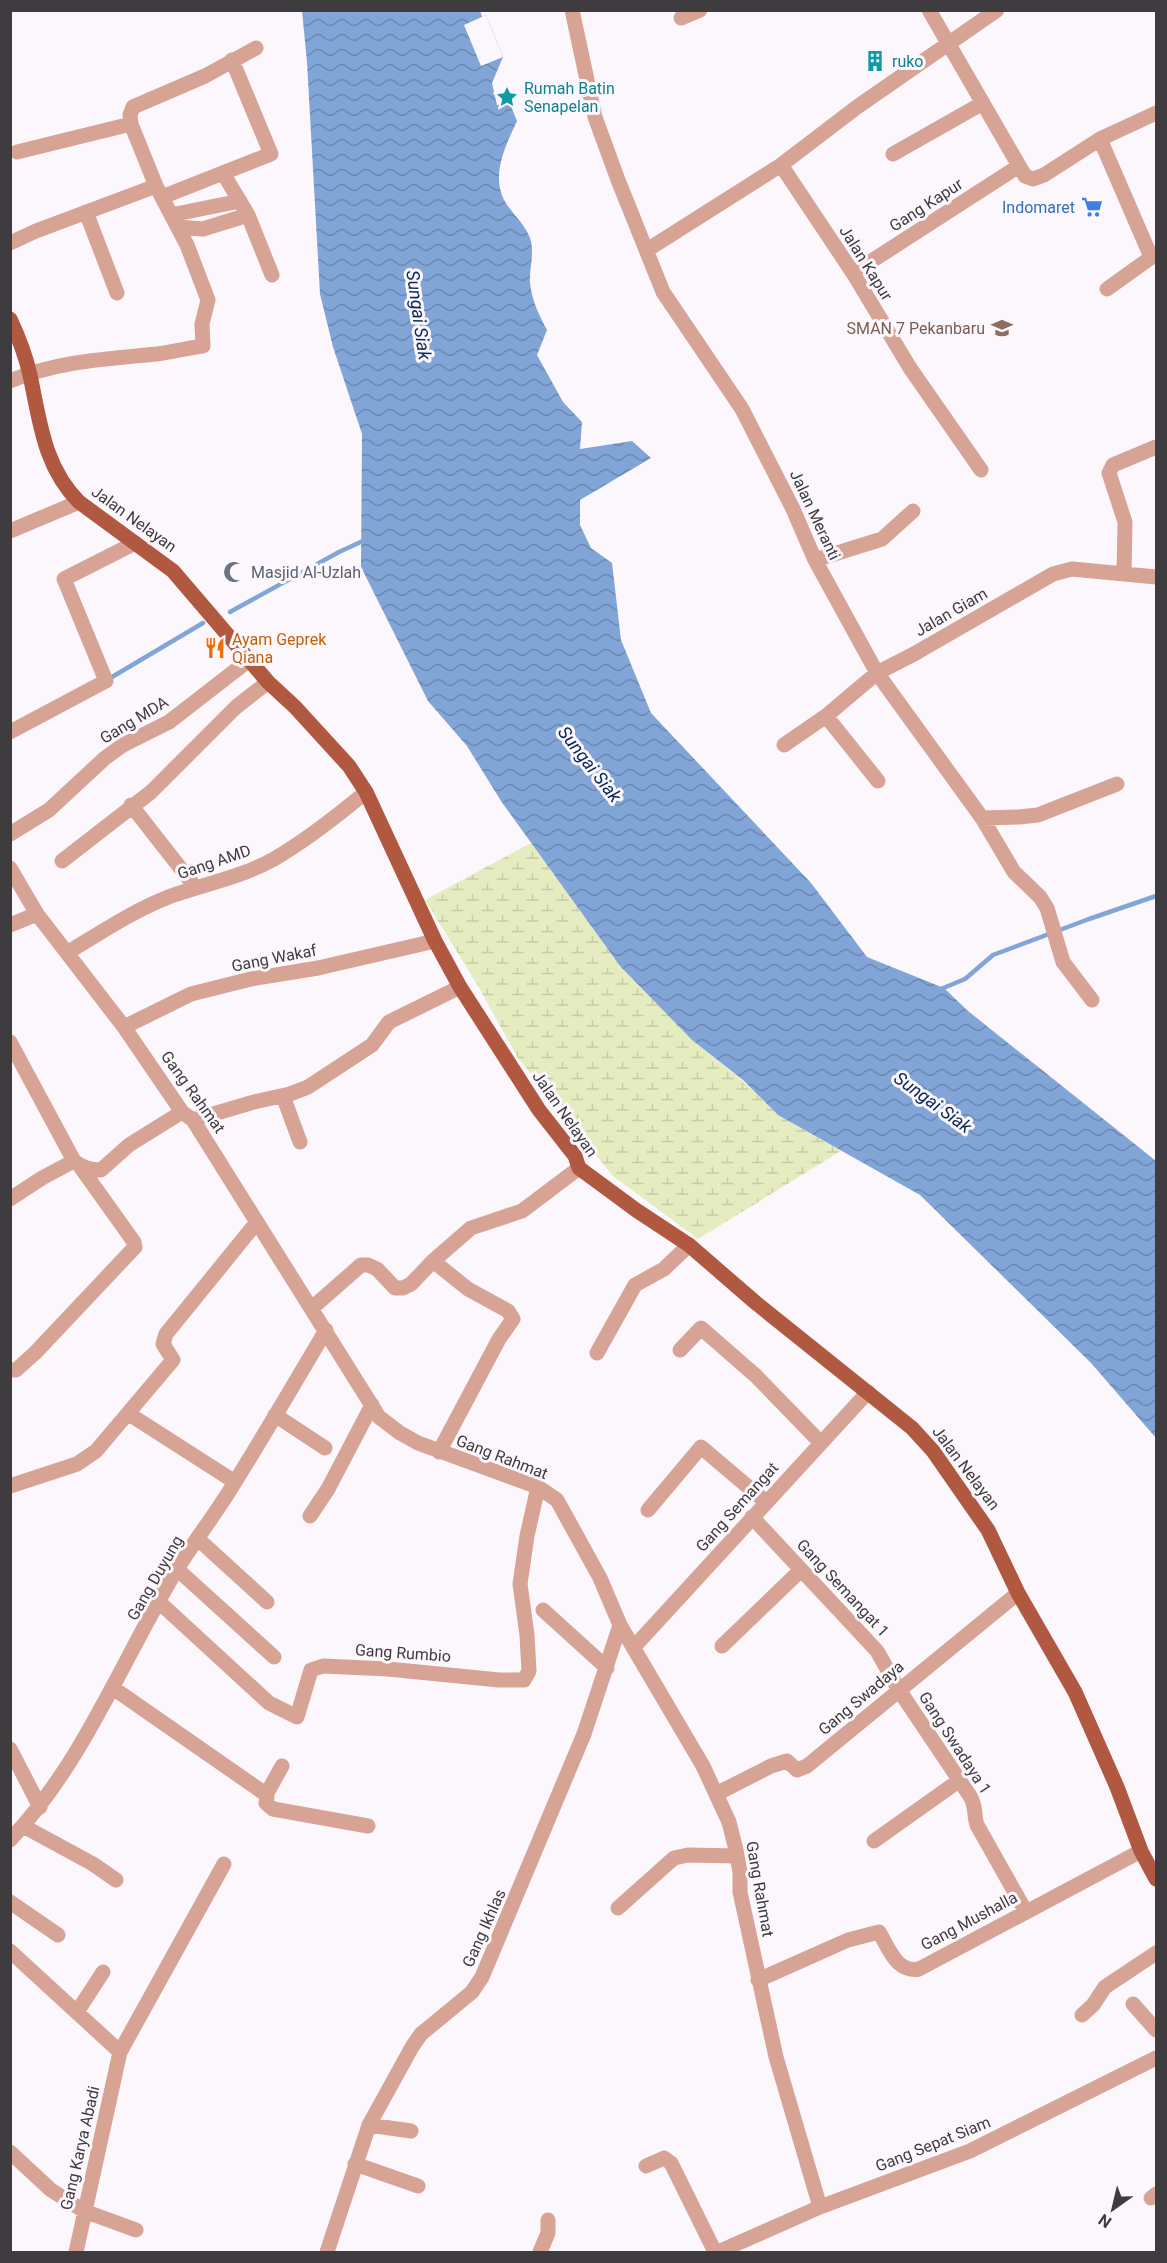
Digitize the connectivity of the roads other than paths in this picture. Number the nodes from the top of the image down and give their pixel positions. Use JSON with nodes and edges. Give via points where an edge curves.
{"nodes":[{"id":1,"x":572,"y":10,"type":"edge"},
{"id":2,"x":700,"y":10,"type":"edge"},
{"id":3,"x":929,"y":10,"type":"edge"},
{"id":4,"x":997,"y":10,"type":"edge"},
{"id":5,"x":681,"y":18,"type":"dead end"},
{"id":6,"x":949,"y":44,"type":"junction"},
{"id":7,"x":256,"y":48,"type":"dead end"},
{"id":8,"x":231,"y":60,"type":"junction"},
{"id":9,"x":982,"y":103,"type":"junction"},
{"id":10,"x":1156,"y":113,"type":"edge"},
{"id":11,"x":131,"y":124,"type":"junction"},
{"id":12,"x":1100,"y":140,"type":"junction"},
{"id":13,"x":17,"y":152,"type":"dead end"},
{"id":14,"x":893,"y":153,"type":"dead end"},
{"id":15,"x":781,"y":165,"type":"junction"},
{"id":16,"x":1019,"y":166,"type":"junction"},
{"id":17,"x":223,"y":173,"type":"junction"},
{"id":18,"x":159,"y":191,"type":"junction"},
{"id":19,"x":240,"y":201,"type":"junction"},
{"id":20,"x":86,"y":213,"type":"junction"},
{"id":21,"x":248,"y":214,"type":"junction"},
{"id":22,"x":175,"y":221,"type":"junction"},
{"id":23,"x":10,"y":243,"type":"edge"},
{"id":24,"x":647,"y":250,"type":"junction"},
{"id":25,"x":1154,"y":256,"type":"edge"},
{"id":26,"x":853,"y":273,"type":"junction"},
{"id":27,"x":272,"y":275,"type":"dead end"},
{"id":28,"x":1107,"y":289,"type":"dead end"},
{"id":29,"x":117,"y":293,"type":"dead end"},
{"id":30,"x":10,"y":319,"type":"edge"},
{"id":31,"x":30,"y":373,"type":"junction"},
{"id":32,"x":10,"y":381,"type":"edge"},
{"id":33,"x":1156,"y":447,"type":"edge"},
{"id":34,"x":981,"y":470,"type":"dead end"},
{"id":35,"x":79,"y":502,"type":"junction"},
{"id":36,"x":913,"y":511,"type":"dead end"},
{"id":37,"x":10,"y":531,"type":"edge"},
{"id":38,"x":135,"y":543,"type":"junction"},
{"id":39,"x":815,"y":560,"type":"junction"},
{"id":40,"x":1124,"y":573,"type":"junction"},
{"id":41,"x":1156,"y":577,"type":"edge"},
{"id":42,"x":249,"y":660,"type":"junction"},
{"id":43,"x":877,"y":673,"type":"junction"},
{"id":44,"x":268,"y":682,"type":"junction"},
{"id":45,"x":826,"y":716,"type":"junction"},
{"id":46,"x":10,"y":732,"type":"edge"},
{"id":47,"x":784,"y":745,"type":"dead end"},
{"id":48,"x":878,"y":781,"type":"dead end"},
{"id":49,"x":1117,"y":784,"type":"dead end"},
{"id":50,"x":366,"y":792,"type":"junction"},
{"id":51,"x":131,"y":805,"type":"junction"},
{"id":52,"x":982,"y":818,"type":"junction"},
{"id":53,"x":10,"y":834,"type":"edge"},
{"id":54,"x":62,"y":861,"type":"dead end"},
{"id":55,"x":10,"y":868,"type":"edge"},
{"id":56,"x":196,"y":888,"type":"junction"},
{"id":57,"x":37,"y":914,"type":"junction"},
{"id":58,"x":10,"y":925,"type":"edge"},
{"id":59,"x":435,"y":941,"type":"junction"},
{"id":60,"x":67,"y":953,"type":"junction"},
{"id":61,"x":460,"y":987,"type":"junction"},
{"id":62,"x":1092,"y":1000,"type":"dead end"},
{"id":63,"x":124,"y":1027,"type":"junction"},
{"id":64,"x":10,"y":1042,"type":"edge"},
{"id":65,"x":283,"y":1096,"type":"junction"},
{"id":66,"x":188,"y":1116,"type":"junction"},
{"id":67,"x":300,"y":1142,"type":"dead end"},
{"id":68,"x":76,"y":1163,"type":"junction"},
{"id":69,"x":579,"y":1168,"type":"junction"},
{"id":70,"x":11,"y":1197,"type":"edge"},
{"id":71,"x":257,"y":1222,"type":"junction"},
{"id":72,"x":689,"y":1245,"type":"junction"},
{"id":73,"x":433,"y":1261,"type":"junction"},
{"id":74,"x":312,"y":1308,"type":"junction"},
{"id":75,"x":326,"y":1330,"type":"junction"},
{"id":76,"x":680,"y":1350,"type":"dead end"},
{"id":77,"x":597,"y":1353,"type":"dead end"},
{"id":78,"x":10,"y":1370,"type":"edge"},
{"id":79,"x":868,"y":1392,"type":"junction"},
{"id":80,"x":372,"y":1405,"type":"junction"},
{"id":81,"x":129,"y":1414,"type":"junction"},
{"id":82,"x":275,"y":1415,"type":"junction"},
{"id":83,"x":820,"y":1443,"type":"junction"},
{"id":84,"x":324,"y":1448,"type":"dead end"},
{"id":85,"x":440,"y":1452,"type":"junction"},
{"id":86,"x":235,"y":1482,"type":"junction"},
{"id":87,"x":10,"y":1486,"type":"edge"},
{"id":88,"x":538,"y":1487,"type":"junction"},
{"id":89,"x":766,"y":1502,"type":"junction"},
{"id":90,"x":648,"y":1510,"type":"dead end"},
{"id":91,"x":310,"y":1516,"type":"dead end"},
{"id":92,"x":752,"y":1517,"type":"junction"},
{"id":93,"x":198,"y":1539,"type":"junction"},
{"id":94,"x":177,"y":1569,"type":"junction"},
{"id":95,"x":801,"y":1570,"type":"junction"},
{"id":96,"x":1018,"y":1593,"type":"junction"},
{"id":97,"x":159,"y":1602,"type":"junction"},
{"id":98,"x":267,"y":1602,"type":"dead end"},
{"id":99,"x":543,"y":1610,"type":"dead end"},
{"id":100,"x":620,"y":1625,"type":"junction"},
{"id":101,"x":722,"y":1646,"type":"dead end"},
{"id":102,"x":634,"y":1647,"type":"junction"},
{"id":103,"x":273,"y":1657,"type":"dead end"},
{"id":104,"x":607,"y":1668,"type":"junction"},
{"id":105,"x":113,"y":1688,"type":"junction"},
{"id":106,"x":899,"y":1690,"type":"junction"},
{"id":107,"x":10,"y":1749,"type":"edge"},
{"id":108,"x":282,"y":1766,"type":"dead end"},
{"id":109,"x":960,"y":1780,"type":"junction"},
{"id":110,"x":716,"y":1794,"type":"junction"},
{"id":111,"x":266,"y":1795,"type":"junction"},
{"id":112,"x":40,"y":1807,"type":"junction"},
{"id":113,"x":24,"y":1826,"type":"junction"},
{"id":114,"x":368,"y":1826,"type":"dead end"},
{"id":115,"x":10,"y":1840,"type":"edge"},
{"id":116,"x":874,"y":1841,"type":"dead end"},
{"id":117,"x":1141,"y":1851,"type":"junction"},
{"id":118,"x":737,"y":1856,"type":"junction"},
{"id":119,"x":224,"y":1864,"type":"dead end"},
{"id":120,"x":1156,"y":1879,"type":"edge"},
{"id":121,"x":116,"y":1880,"type":"dead end"},
{"id":122,"x":10,"y":1902,"type":"edge"},
{"id":123,"x":618,"y":1908,"type":"dead end"},
{"id":124,"x":1026,"y":1912,"type":"junction"},
{"id":125,"x":58,"y":1935,"type":"dead end"},
{"id":126,"x":10,"y":1951,"type":"edge"},
{"id":127,"x":1156,"y":1953,"type":"edge"},
{"id":128,"x":103,"y":1972,"type":"dead end"},
{"id":129,"x":758,"y":1980,"type":"junction"},
{"id":130,"x":1133,"y":2004,"type":"dead end"},
{"id":131,"x":77,"y":2012,"type":"junction"},
{"id":132,"x":1082,"y":2015,"type":"dead end"},
{"id":133,"x":1156,"y":2031,"type":"edge"},
{"id":134,"x":120,"y":2052,"type":"junction"},
{"id":135,"x":1156,"y":2058,"type":"edge"},
{"id":136,"x":369,"y":2125,"type":"junction"},
{"id":137,"x":411,"y":2131,"type":"dead end"},
{"id":138,"x":10,"y":2152,"type":"edge"},
{"id":139,"x":356,"y":2164,"type":"junction"},
{"id":140,"x":646,"y":2166,"type":"dead end"},
{"id":141,"x":418,"y":2186,"type":"dead end"},
{"id":142,"x":820,"y":2207,"type":"junction"},
{"id":143,"x":84,"y":2211,"type":"junction"},
{"id":144,"x":548,"y":2220,"type":"dead end"},
{"id":145,"x":136,"y":2230,"type":"dead end"},
{"id":146,"x":76,"y":2253,"type":"edge"},
{"id":147,"x":327,"y":2253,"type":"edge"},
{"id":148,"x":540,"y":2253,"type":"edge"},
{"id":149,"x":716,"y":2253,"type":"edge"}],
"edges":[{"from":1,"to":24,"type":"street","name":"Jalan Meranti","via":[[595,117]]},
{"from":2,"to":5,"type":"street"},
{"from":3,"to":6,"type":"street"},
{"from":4,"to":6,"type":"street"},
{"from":6,"to":9,"type":"street"},
{"from":6,"to":15,"type":"street"},
{"from":7,"to":8,"type":"street"},
{"from":8,"to":11,"type":"street","via":[[205,76],[133,107]]},
{"from":8,"to":17,"type":"street","via":[[271,154]]},
{"from":9,"to":14,"type":"street"},
{"from":9,"to":16,"type":"street"},
{"from":10,"to":12,"type":"street"},
{"from":11,"to":13,"type":"street"},
{"from":11,"to":18,"type":"street"},
{"from":12,"to":16,"type":"street","via":[[1033,179],[1025,176]]},
{"from":12,"to":25,"type":"street"},
{"from":15,"to":24,"type":"street"},
{"from":15,"to":26,"type":"street","name":"Jalan Kapur"},
{"from":16,"to":26,"type":"street","name":"Gang Kapur"},
{"from":17,"to":18,"type":"street"},
{"from":17,"to":19,"type":"street"},
{"from":18,"to":20,"type":"street"},
{"from":18,"to":22,"type":"street"},
{"from":19,"to":21,"type":"street"},
{"from":19,"to":22,"type":"street"},
{"from":20,"to":23,"type":"street"},
{"from":20,"to":29,"type":"street"},
{"from":21,"to":22,"type":"street","via":[[203,229]]},
{"from":21,"to":27,"type":"street"},
{"from":22,"to":31,"type":"street","via":[[208,300],[202,324],[203,346],[70,363]]},
{"from":24,"to":39,"type":"street","name":"Jalan Meranti","via":[[675,312],[751,425]]},
{"from":25,"to":28,"type":"street"},
{"from":26,"to":34,"type":"street","name":"Jalan Kapur","via":[[910,368]]},
{"from":30,"to":31,"type":"main road","name":"Jalan Nelayan"},
{"from":31,"to":32,"type":"street"},
{"from":31,"to":35,"type":"main road","name":"Jalan Nelayan","via":[[48,456],[66,489]]},
{"from":33,"to":40,"type":"street","via":[[1113,465],[1109,473],[1125,522]]},
{"from":35,"to":37,"type":"street"},
{"from":35,"to":38,"type":"main road","name":"Jalan Nelayan"},
{"from":36,"to":39,"type":"street","via":[[882,539]]},
{"from":38,"to":42,"type":"main road","name":"Jalan Nelayan","via":[[173,571]]},
{"from":38,"to":46,"type":"street","via":[[64,579],[106,681]]},
{"from":39,"to":43,"type":"street","name":"Jalan Meranti"},
{"from":40,"to":41,"type":"street","name":"Jalan Giam"},
{"from":40,"to":43,"type":"street","name":"Jalan Giam","via":[[1072,569],[1053,574]]},
{"from":42,"to":44,"type":"main road","name":"Jalan Nelayan"},
{"from":42,"to":53,"type":"street","name":"Gang MDA","via":[[169,722],[105,758],[49,810]]},
{"from":43,"to":45,"type":"street","name":"Jalan Giam"},
{"from":43,"to":52,"type":"street","name":"Jalan Meranti"},
{"from":44,"to":50,"type":"main road","name":"Jalan Nelayan","via":[[349,766]]},
{"from":44,"to":51,"type":"street","via":[[236,707],[150,792]]},
{"from":45,"to":47,"type":"street","name":"Jalan Giam"},
{"from":45,"to":48,"type":"street"},
{"from":49,"to":52,"type":"street","via":[[1038,815]]},
{"from":50,"to":56,"type":"street","name":"Gang AMD","via":[[272,860]]},
{"from":50,"to":59,"type":"main road","name":"Jalan Nelayan"},
{"from":51,"to":54,"type":"street"},
{"from":51,"to":56,"type":"street"},
{"from":52,"to":62,"type":"street","name":"Jalan Meranti","via":[[1014,872],[1047,908],[1063,962]]},
{"from":55,"to":57,"type":"street","name":"Gang Rahmat"},
{"from":56,"to":60,"type":"street","name":"Gang AMD","via":[[137,911]]},
{"from":57,"to":58,"type":"street"},
{"from":57,"to":60,"type":"street","name":"Gang Rahmat"},
{"from":59,"to":61,"type":"main road","name":"Jalan Nelayan"},
{"from":59,"to":63,"type":"street","name":"Gang Wakaf","via":[[192,994]]},
{"from":60,"to":63,"type":"street","name":"Gang Rahmat"},
{"from":61,"to":65,"type":"street","via":[[389,1022],[372,1045],[308,1087]]},
{"from":61,"to":69,"type":"main road","name":"Jalan Nelayan","via":[[539,1110],[575,1156]]},
{"from":63,"to":66,"type":"street","name":"Gang Rahmat"},
{"from":64,"to":68,"type":"street"},
{"from":65,"to":66,"type":"street"},
{"from":65,"to":67,"type":"street"},
{"from":66,"to":68,"type":"street","via":[[129,1145],[101,1170]]},
{"from":66,"to":71,"type":"street","name":"Gang Rahmat"},
{"from":68,"to":70,"type":"street"},
{"from":68,"to":78,"type":"street","via":[[135,1248],[35,1353],[16,1370]]},
{"from":69,"to":72,"type":"main road","name":"Jalan Nelayan"},
{"from":69,"to":73,"type":"street","via":[[522,1211],[471,1228]]},
{"from":71,"to":74,"type":"street","name":"Gang Rahmat"},
{"from":71,"to":81,"type":"street","via":[[166,1334],[163,1344],[174,1360]]},
{"from":72,"to":77,"type":"street","via":[[664,1269],[635,1285]]},
{"from":72,"to":79,"type":"main road","name":"Jalan Nelayan"},
{"from":73,"to":74,"type":"street","via":[[402,1288],[395,1288],[377,1269],[361,1265]]},
{"from":73,"to":85,"type":"street","via":[[468,1289],[508,1311],[513,1319]]},
{"from":74,"to":75,"type":"street","name":"Gang Rahmat"},
{"from":75,"to":80,"type":"street","name":"Gang Rahmat"},
{"from":75,"to":82,"type":"street","name":"Gang Duyung"},
{"from":76,"to":83,"type":"street","via":[[701,1328],[756,1376]]},
{"from":79,"to":83,"type":"street","name":"Gang Semangat"},
{"from":79,"to":96,"type":"main road","name":"Jalan Nelayan","via":[[933,1450],[988,1530]]},
{"from":80,"to":85,"type":"street","name":"Gang Rahmat","via":[[379,1417],[400,1433]]},
{"from":80,"to":91,"type":"street"},
{"from":81,"to":86,"type":"street"},
{"from":81,"to":87,"type":"street","via":[[96,1451],[76,1464]]},
{"from":82,"to":84,"type":"street"},
{"from":82,"to":86,"type":"street","name":"Gang Duyung"},
{"from":83,"to":89,"type":"street","name":"Gang Semangat"},
{"from":85,"to":88,"type":"street","name":"Gang Rahmat"},
{"from":86,"to":93,"type":"street","name":"Gang Duyung"},
{"from":88,"to":97,"type":"street","name":"Gang Rumbio","via":[[520,1584],[529,1671],[524,1680],[323,1666],[311,1670],[297,1717],[269,1703]]},
{"from":88,"to":100,"type":"street","name":"Gang Rahmat","via":[[557,1500],[600,1578]]},
{"from":89,"to":90,"type":"street","via":[[701,1447]]},
{"from":89,"to":92,"type":"street","name":"Gang Semangat"},
{"from":92,"to":95,"type":"street","name":"Gang Semangat 1"},
{"from":92,"to":102,"type":"street","name":"Gang Semangat"},
{"from":93,"to":94,"type":"street","name":"Gang Duyung"},
{"from":93,"to":98,"type":"street"},
{"from":94,"to":97,"type":"street","name":"Gang Duyung"},
{"from":94,"to":103,"type":"street"},
{"from":95,"to":101,"type":"street"},
{"from":95,"to":106,"type":"street","name":"Gang Semangat 1","via":[[877,1651]]},
{"from":96,"to":106,"type":"street","name":"Gang Swadaya"},
{"from":96,"to":117,"type":"main road","name":"Jalan Nelayan","via":[[1075,1692]]},
{"from":97,"to":105,"type":"street","name":"Gang Duyung"},
{"from":99,"to":104,"type":"street"},
{"from":100,"to":102,"type":"street","name":"Gang Rahmat"},
{"from":100,"to":104,"type":"street","name":"Gang Ikhlas"},
{"from":102,"to":110,"type":"street","name":"Gang Rahmat"},
{"from":104,"to":136,"type":"street","name":"Gang Ikhlas","via":[[584,1734],[482,1977],[472,1992],[421,2034]]},
{"from":105,"to":111,"type":"street"},
{"from":105,"to":112,"type":"street","name":"Gang Duyung"},
{"from":106,"to":109,"type":"street","name":"Gang Swadaya 1"},
{"from":106,"to":110,"type":"street","name":"Gang Swadaya","via":[[803,1768],[797,1770],[787,1761]]},
{"from":107,"to":112,"type":"street"},
{"from":108,"to":111,"type":"street"},
{"from":109,"to":116,"type":"street"},
{"from":109,"to":124,"type":"street","name":"Gang Swadaya 1","via":[[976,1807],[977,1825]]},
{"from":110,"to":118,"type":"street","name":"Gang Rahmat","via":[[729,1822]]},
{"from":111,"to":114,"type":"street","via":[[266,1803],[273,1809]]},
{"from":112,"to":113,"type":"street","name":"Gang Duyung"},
{"from":113,"to":115,"type":"street","name":"Gang Duyung"},
{"from":113,"to":121,"type":"street"},
{"from":117,"to":120,"type":"main road","name":"Jalan Nelayan"},
{"from":117,"to":124,"type":"street","name":"Gang Mushalla"},
{"from":118,"to":123,"type":"street","via":[[674,1858]]},
{"from":118,"to":129,"type":"street","name":"Gang Rahmat","via":[[740,1892]]},
{"from":119,"to":134,"type":"street","name":"Gang Karya Abadi"},
{"from":122,"to":125,"type":"street"},
{"from":124,"to":129,"type":"street","name":"Gang Mushalla","via":[[919,1969],[910,1970],[898,1964],[879,1932],[848,1940]]},
{"from":126,"to":131,"type":"street"},
{"from":127,"to":132,"type":"street","via":[[1105,1987]]},
{"from":128,"to":131,"type":"street"},
{"from":129,"to":142,"type":"street","name":"Gang Rahmat","via":[[781,2078]]},
{"from":130,"to":133,"type":"street"},
{"from":131,"to":134,"type":"street"},
{"from":134,"to":143,"type":"street","name":"Gang Karya Abadi"},
{"from":135,"to":142,"type":"street","name":"Gang Sepat Siam","via":[[970,2151]]},
{"from":136,"to":137,"type":"street"},
{"from":136,"to":139,"type":"street","name":"Gang Ikhlas"},
{"from":138,"to":143,"type":"street","via":[[51,2190]]},
{"from":139,"to":141,"type":"street"},
{"from":139,"to":147,"type":"street","name":"Gang Ikhlas"},
{"from":140,"to":149,"type":"street","via":[[664,2158],[671,2163]]},
{"from":142,"to":149,"type":"street","name":"Gang Sepat Siam"},
{"from":143,"to":145,"type":"street"},
{"from":143,"to":146,"type":"street","name":"Gang Karya Abadi"},
{"from":144,"to":148,"type":"street","via":[[548,2233]]}]}
